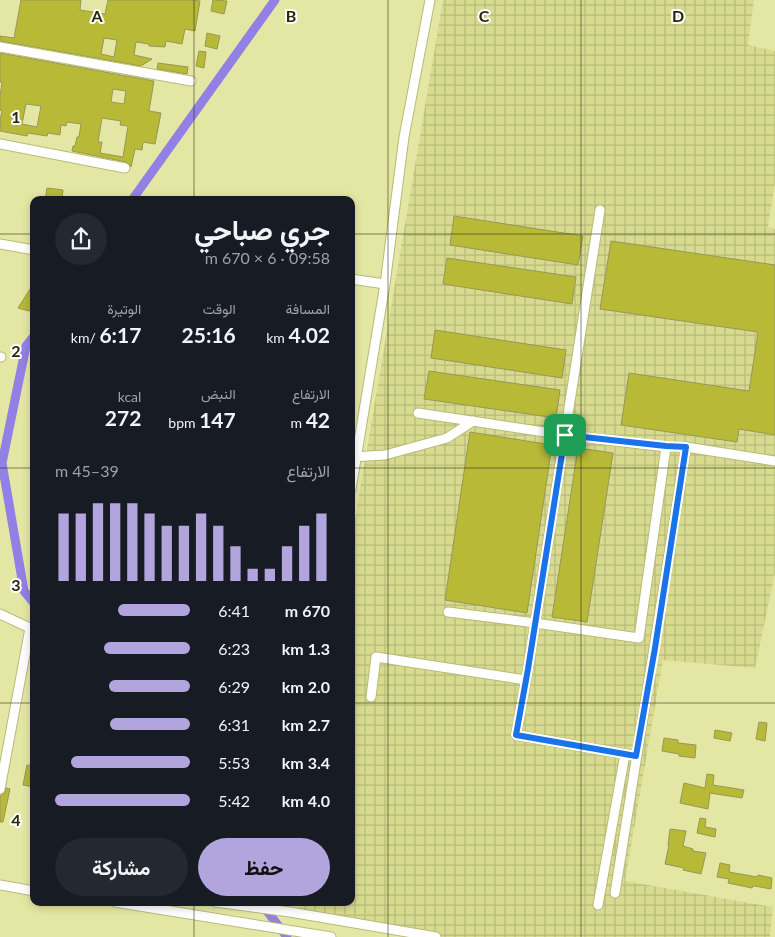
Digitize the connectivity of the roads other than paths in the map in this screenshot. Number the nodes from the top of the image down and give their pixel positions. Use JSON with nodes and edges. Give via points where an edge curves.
{"nodes":[{"id":1,"x":430,"y":0,"type":"edge"},
{"id":2,"x":0,"y":47,"type":"edge"},
{"id":3,"x":191,"y":81,"type":"dead end"},
{"id":4,"x":0,"y":144,"type":"edge"},
{"id":5,"x":125,"y":168,"type":"dead end"},
{"id":6,"x":600,"y":210,"type":"dead end"},
{"id":7,"x":0,"y":244,"type":"edge"},
{"id":8,"x":30,"y":249,"type":"edge"},
{"id":9,"x":355,"y":280,"type":"edge"},
{"id":10,"x":385,"y":284,"type":"junction"},
{"id":11,"x":418,"y":413,"type":"dead end"},
{"id":12,"x":473,"y":421,"type":"junction"},
{"id":13,"x":565,"y":435,"type":"junction"},
{"id":14,"x":666,"y":446,"type":"junction"},
{"id":15,"x":686,"y":447,"type":"junction"},
{"id":16,"x":355,"y":451,"type":"edge"},
{"id":17,"x":355,"y":457,"type":"edge"},
{"id":18,"x":775,"y":462,"type":"edge"},
{"id":19,"x":448,"y":612,"type":"dead end"},
{"id":20,"x":0,"y":614,"type":"edge"},
{"id":21,"x":535,"y":623,"type":"junction"},
{"id":22,"x":30,"y":629,"type":"edge"},
{"id":23,"x":30,"y":640,"type":"edge"},
{"id":24,"x":526,"y":680,"type":"junction"},
{"id":25,"x":370,"y":697,"type":"dead end"},
{"id":26,"x":626,"y":754,"type":"junction"},
{"id":27,"x":636,"y":756,"type":"junction"},
{"id":28,"x":0,"y":789,"type":"edge"},
{"id":29,"x":0,"y":886,"type":"edge"},
{"id":30,"x":30,"y":890,"type":"edge"},
{"id":31,"x":615,"y":894,"type":"dead end"},
{"id":32,"x":598,"y":905,"type":"dead end"},
{"id":33,"x":140,"y":906,"type":"edge"},
{"id":34,"x":245,"y":906,"type":"edge"},
{"id":35,"x":291,"y":906,"type":"edge"},
{"id":36,"x":290,"y":912,"type":"junction"},
{"id":37,"x":331,"y":937,"type":"edge"},
{"id":38,"x":436,"y":937,"type":"edge"}],
"edges":[{"from":1,"to":10,"type":"street","via":[[404,137]]},
{"from":2,"to":3,"type":"street"},
{"from":4,"to":5,"type":"street"},
{"from":6,"to":13,"type":"street"},
{"from":7,"to":8,"type":"street"},
{"from":9,"to":10,"type":"street"},
{"from":10,"to":16,"type":"street"},
{"from":11,"to":12,"type":"street"},
{"from":12,"to":13,"type":"street"},
{"from":12,"to":17,"type":"street","via":[[447,438],[385,455]]},
{"from":13,"to":14,"type":"street"},
{"from":13,"to":21,"type":"street"},
{"from":14,"to":15,"type":"street"},
{"from":14,"to":21,"type":"street","via":[[639,638]]},
{"from":15,"to":18,"type":"street"},
{"from":15,"to":27,"type":"street"},
{"from":19,"to":21,"type":"street"},
{"from":20,"to":22,"type":"street"},
{"from":21,"to":24,"type":"street"},
{"from":23,"to":28,"type":"street"},
{"from":24,"to":25,"type":"street","via":[[376,656]]},
{"from":24,"to":26,"type":"street","via":[[516,735]]},
{"from":26,"to":27,"type":"street"},
{"from":26,"to":32,"type":"street"},
{"from":27,"to":31,"type":"street"},
{"from":29,"to":30,"type":"street"},
{"from":33,"to":37,"type":"street"},
{"from":34,"to":36,"type":"street"},
{"from":35,"to":36,"type":"street"},
{"from":36,"to":38,"type":"street"}]}
